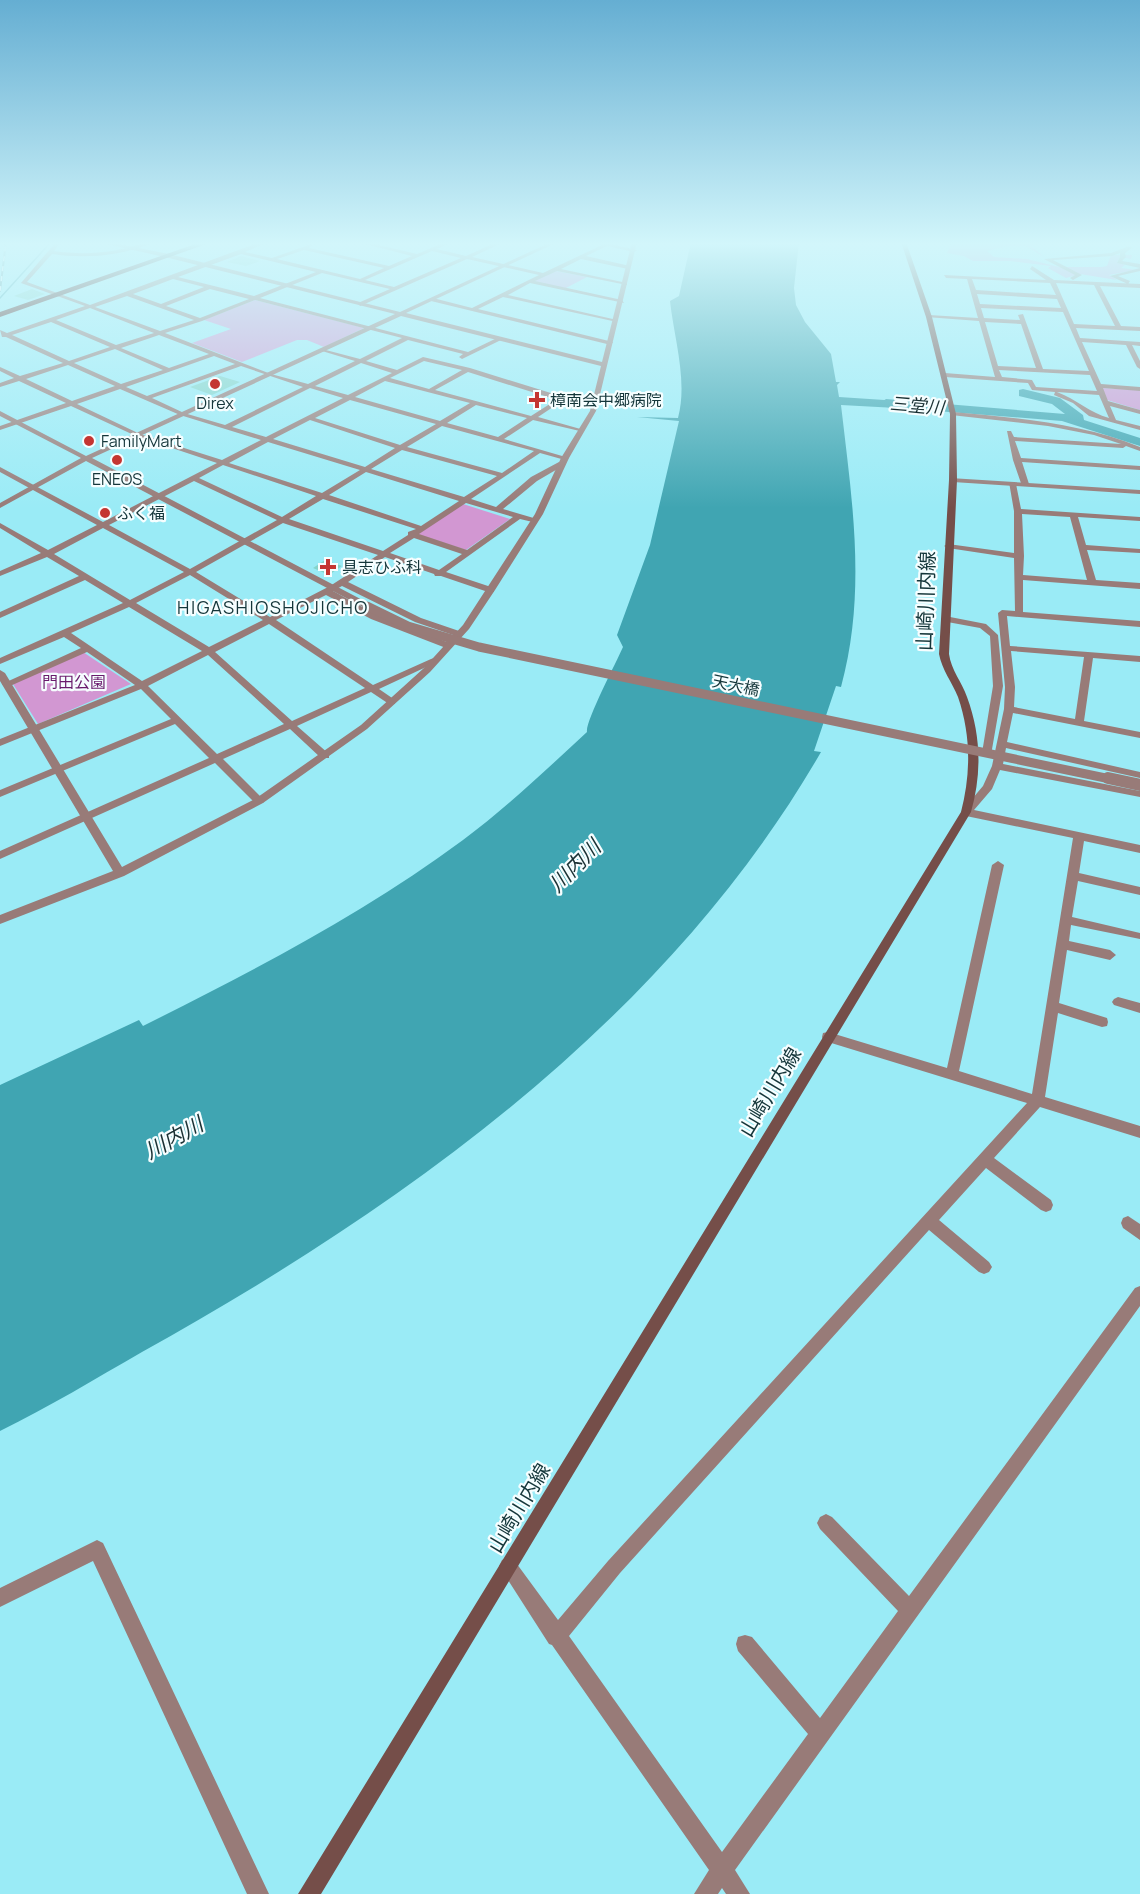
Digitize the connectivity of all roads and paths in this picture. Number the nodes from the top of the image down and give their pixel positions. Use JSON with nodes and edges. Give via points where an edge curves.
{"nodes":[{"id":1,"x":21,"y":330,"type":"edge"},
{"id":2,"x":76,"y":330,"type":"edge"},
{"id":3,"x":153,"y":330,"type":"edge"},
{"id":4,"x":168,"y":330,"type":"edge"},
{"id":5,"x":365,"y":330,"type":"edge"},
{"id":6,"x":379,"y":330,"type":"edge"},
{"id":7,"x":463,"y":330,"type":"edge"},
{"id":8,"x":563,"y":330,"type":"edge"},
{"id":9,"x":613,"y":330,"type":"edge"},
{"id":10,"x":932,"y":330,"type":"edge"},
{"id":11,"x":985,"y":330,"type":"edge"},
{"id":12,"x":1026,"y":330,"type":"edge"},
{"id":13,"x":1073,"y":330,"type":"edge"},
{"id":14,"x":0,"y":332,"type":"edge"},
{"id":15,"x":160,"y":333,"type":"junction"},
{"id":16,"x":8,"y":335,"type":"junction"},
{"id":17,"x":0,"y":338,"type":"edge"},
{"id":18,"x":407,"y":338,"type":"junction"},
{"id":19,"x":499,"y":339,"type":"junction"},
{"id":20,"x":1078,"y":340,"type":"junction"},
{"id":21,"x":611,"y":342,"type":"junction"},
{"id":22,"x":1128,"y":343,"type":"junction"},
{"id":23,"x":1140,"y":344,"type":"edge"},
{"id":24,"x":116,"y":347,"type":"junction"},
{"id":25,"x":324,"y":350,"type":"junction"},
{"id":26,"x":214,"y":354,"type":"junction"},
{"id":27,"x":469,"y":354,"type":"junction"},
{"id":28,"x":358,"y":362,"type":"junction"},
{"id":29,"x":69,"y":363,"type":"junction"},
{"id":30,"x":242,"y":364,"type":"junction"},
{"id":31,"x":451,"y":364,"type":"junction"},
{"id":32,"x":605,"y":365,"type":"junction"},
{"id":33,"x":1140,"y":367,"type":"edge"},
{"id":34,"x":996,"y":368,"type":"junction"},
{"id":35,"x":0,"y":369,"type":"edge"},
{"id":36,"x":468,"y":369,"type":"junction"},
{"id":37,"x":169,"y":370,"type":"junction"},
{"id":38,"x":1040,"y":370,"type":"junction"},
{"id":39,"x":397,"y":372,"type":"junction"},
{"id":40,"x":1092,"y":374,"type":"junction"},
{"id":41,"x":269,"y":375,"type":"junction"},
{"id":42,"x":945,"y":375,"type":"junction"},
{"id":43,"x":20,"y":378,"type":"junction"},
{"id":44,"x":385,"y":379,"type":"junction"},
{"id":45,"x":999,"y":379,"type":"junction"},
{"id":46,"x":0,"y":385,"type":"edge"},
{"id":47,"x":121,"y":386,"type":"junction"},
{"id":48,"x":308,"y":386,"type":"junction"},
{"id":49,"x":1042,"y":389,"type":"junction"},
{"id":50,"x":1140,"y":389,"type":"edge"},
{"id":51,"x":1100,"y":390,"type":"junction"},
{"id":52,"x":429,"y":391,"type":"junction"},
{"id":53,"x":350,"y":397,"type":"junction"},
{"id":54,"x":147,"y":398,"type":"junction"},
{"id":55,"x":560,"y":400,"type":"junction"},
{"id":56,"x":1105,"y":402,"type":"junction"},
{"id":57,"x":70,"y":403,"type":"junction"},
{"id":58,"x":475,"y":403,"type":"junction"},
{"id":59,"x":593,"y":407,"type":"junction"},
{"id":60,"x":1140,"y":412,"type":"edge"},
{"id":61,"x":0,"y":413,"type":"edge"},
{"id":62,"x":182,"y":414,"type":"junction"},
{"id":63,"x":953,"y":414,"type":"junction"},
{"id":64,"x":310,"y":418,"type":"junction"},
{"id":65,"x":531,"y":419,"type":"junction"},
{"id":66,"x":1113,"y":419,"type":"junction"},
{"id":67,"x":1005,"y":420,"type":"junction"},
{"id":68,"x":17,"y":422,"type":"junction"},
{"id":69,"x":440,"y":424,"type":"junction"},
{"id":70,"x":226,"y":427,"type":"junction"},
{"id":71,"x":0,"y":428,"type":"edge"},
{"id":72,"x":1140,"y":428,"type":"edge"},
{"id":73,"x":582,"y":431,"type":"junction"},
{"id":74,"x":138,"y":435,"type":"junction"},
{"id":75,"x":1011,"y":439,"type":"junction"},
{"id":76,"x":268,"y":440,"type":"junction"},
{"id":77,"x":499,"y":440,"type":"junction"},
{"id":78,"x":1139,"y":447,"type":"edge"},
{"id":79,"x":401,"y":448,"type":"junction"},
{"id":80,"x":539,"y":450,"type":"junction"},
{"id":81,"x":87,"y":458,"type":"junction"},
{"id":82,"x":1017,"y":460,"type":"junction"},
{"id":83,"x":564,"y":461,"type":"junction"},
{"id":84,"x":223,"y":463,"type":"junction"},
{"id":85,"x":1140,"y":468,"type":"edge"},
{"id":86,"x":0,"y":469,"type":"edge"},
{"id":87,"x":363,"y":471,"type":"junction"},
{"id":88,"x":502,"y":475,"type":"junction"},
{"id":89,"x":195,"y":478,"type":"junction"},
{"id":90,"x":953,"y":480,"type":"junction"},
{"id":91,"x":1012,"y":484,"type":"junction"},
{"id":92,"x":1025,"y":484,"type":"junction"},
{"id":93,"x":32,"y":488,"type":"junction"},
{"id":94,"x":1140,"y":492,"type":"edge"},
{"id":95,"x":322,"y":495,"type":"junction"},
{"id":96,"x":158,"y":496,"type":"junction"},
{"id":97,"x":463,"y":501,"type":"junction"},
{"id":98,"x":0,"y":506,"type":"edge"},
{"id":99,"x":496,"y":511,"type":"junction"},
{"id":100,"x":1018,"y":511,"type":"junction"},
{"id":101,"x":1073,"y":514,"type":"junction"},
{"id":102,"x":517,"y":518,"type":"junction"},
{"id":103,"x":1140,"y":519,"type":"edge"},
{"id":104,"x":283,"y":520,"type":"junction"},
{"id":105,"x":534,"y":521,"type":"junction"},
{"id":106,"x":0,"y":525,"type":"edge"},
{"id":107,"x":104,"y":525,"type":"junction"},
{"id":108,"x":420,"y":528,"type":"junction"},
{"id":109,"x":411,"y":534,"type":"junction"},
{"id":110,"x":245,"y":541,"type":"junction"},
{"id":111,"x":948,"y":546,"type":"junction"},
{"id":112,"x":1081,"y":547,"type":"junction"},
{"id":113,"x":1140,"y":551,"type":"edge"},
{"id":114,"x":468,"y":553,"type":"junction"},
{"id":115,"x":47,"y":554,"type":"junction"},
{"id":116,"x":383,"y":554,"type":"junction"},
{"id":117,"x":1020,"y":555,"type":"junction"},
{"id":118,"x":190,"y":572,"type":"junction"},
{"id":119,"x":0,"y":574,"type":"edge"},
{"id":120,"x":438,"y":574,"type":"junction"},
{"id":121,"x":1020,"y":577,"type":"junction"},
{"id":122,"x":85,"y":578,"type":"junction"},
{"id":123,"x":1092,"y":582,"type":"junction"},
{"id":124,"x":1140,"y":586,"type":"edge"},
{"id":125,"x":333,"y":587,"type":"junction"},
{"id":126,"x":491,"y":590,"type":"junction"},
{"id":127,"x":131,"y":603,"type":"junction"},
{"id":128,"x":0,"y":615,"type":"edge"},
{"id":129,"x":1019,"y":615,"type":"junction"},
{"id":130,"x":268,"y":619,"type":"junction"},
{"id":131,"x":945,"y":619,"type":"junction"},
{"id":132,"x":1140,"y":624,"type":"edge"},
{"id":133,"x":64,"y":633,"type":"junction"},
{"id":134,"x":459,"y":634,"type":"junction"},
{"id":135,"x":449,"y":646,"type":"junction"},
{"id":136,"x":1007,"y":648,"type":"junction"},
{"id":137,"x":85,"y":649,"type":"junction"},
{"id":138,"x":209,"y":651,"type":"junction"},
{"id":139,"x":1089,"y":654,"type":"junction"},
{"id":140,"x":1140,"y":658,"type":"edge"},
{"id":141,"x":0,"y":661,"type":"edge"},
{"id":142,"x":434,"y":661,"type":"junction"},
{"id":143,"x":0,"y":673,"type":"edge"},
{"id":144,"x":7,"y":684,"type":"junction"},
{"id":145,"x":142,"y":685,"type":"junction"},
{"id":146,"x":373,"y":688,"type":"junction"},
{"id":147,"x":392,"y":702,"type":"junction"},
{"id":148,"x":1009,"y":709,"type":"junction"},
{"id":149,"x":176,"y":720,"type":"junction"},
{"id":150,"x":1079,"y":723,"type":"junction"},
{"id":151,"x":289,"y":726,"type":"junction"},
{"id":152,"x":35,"y":729,"type":"junction"},
{"id":153,"x":1140,"y":735,"type":"edge"},
{"id":154,"x":0,"y":743,"type":"edge"},
{"id":155,"x":1002,"y":744,"type":"junction"},
{"id":156,"x":987,"y":753,"type":"junction"},
{"id":157,"x":325,"y":756,"type":"junction"},
{"id":158,"x":216,"y":759,"type":"junction"},
{"id":159,"x":997,"y":766,"type":"junction"},
{"id":160,"x":58,"y":769,"type":"junction"},
{"id":161,"x":1140,"y":775,"type":"edge"},
{"id":162,"x":1140,"y":785,"type":"edge"},
{"id":163,"x":0,"y":794,"type":"edge"},
{"id":164,"x":1140,"y":794,"type":"edge"},
{"id":165,"x":259,"y":801,"type":"junction"},
{"id":166,"x":966,"y":812,"type":"junction"},
{"id":167,"x":87,"y":816,"type":"junction"},
{"id":168,"x":1079,"y":836,"type":"junction"},
{"id":169,"x":1140,"y":849,"type":"edge"},
{"id":170,"x":0,"y":855,"type":"edge"},
{"id":171,"x":998,"y":865,"type":"dead end"},
{"id":172,"x":120,"y":873,"type":"junction"},
{"id":173,"x":1073,"y":876,"type":"junction"},
{"id":174,"x":1140,"y":891,"type":"edge"},
{"id":175,"x":0,"y":920,"type":"edge"},
{"id":176,"x":1066,"y":920,"type":"junction"},
{"id":177,"x":1137,"y":936,"type":"dead end"},
{"id":178,"x":1062,"y":944,"type":"junction"},
{"id":179,"x":1110,"y":955,"type":"dead end"},
{"id":180,"x":1118,"y":1002,"type":"dead end"},
{"id":181,"x":1053,"y":1006,"type":"junction"},
{"id":182,"x":1140,"y":1008,"type":"edge"},
{"id":183,"x":1102,"y":1022,"type":"dead end"},
{"id":184,"x":828,"y":1037,"type":"junction"},
{"id":185,"x":952,"y":1074,"type":"junction"},
{"id":186,"x":1038,"y":1100,"type":"junction"},
{"id":187,"x":1140,"y":1132,"type":"edge"},
{"id":188,"x":985,"y":1159,"type":"junction"},
{"id":189,"x":1046,"y":1205,"type":"dead end"},
{"id":190,"x":929,"y":1221,"type":"junction"},
{"id":191,"x":984,"y":1267,"type":"dead end"},
{"id":192,"x":1140,"y":1293,"type":"edge"},
{"id":193,"x":826,"y":1523,"type":"dead end"},
{"id":194,"x":508,"y":1566,"type":"junction"},
{"id":195,"x":0,"y":1598,"type":"edge"},
{"id":196,"x":910,"y":1610,"type":"junction"},
{"id":197,"x":556,"y":1637,"type":"junction"},
{"id":198,"x":744,"y":1644,"type":"dead end"},
{"id":199,"x":821,"y":1734,"type":"junction"},
{"id":200,"x":722,"y":1870,"type":"junction"},
{"id":201,"x":258,"y":1894,"type":"edge"},
{"id":202,"x":309,"y":1894,"type":"edge"},
{"id":203,"x":705,"y":1894,"type":"edge"},
{"id":204,"x":739,"y":1894,"type":"edge"}],
"edges":[{"from":1,"to":16,"type":"street"},
{"from":2,"to":24,"type":"street"},
{"from":3,"to":15,"type":"street"},
{"from":4,"to":15,"type":"street"},
{"from":5,"to":25,"type":"street"},
{"from":6,"to":18,"type":"street"},
{"from":7,"to":19,"type":"street"},
{"from":8,"to":21,"type":"street"},
{"from":9,"to":21,"type":"street"},
{"from":10,"to":42,"type":"main road","name":"山崎川内線"},
{"from":11,"to":34,"type":"street"},
{"from":12,"to":38,"type":"street"},
{"from":13,"to":20,"type":"street"},
{"from":14,"to":16,"type":"street"},
{"from":15,"to":24,"type":"street"},
{"from":15,"to":26,"type":"street"},
{"from":16,"to":17,"type":"street"},
{"from":16,"to":29,"type":"street"},
{"from":18,"to":27,"type":"street"},
{"from":18,"to":28,"type":"street"},
{"from":19,"to":27,"type":"street"},
{"from":19,"to":32,"type":"street"},
{"from":20,"to":22,"type":"street"},
{"from":20,"to":40,"type":"street"},
{"from":21,"to":32,"type":"street"},
{"from":22,"to":23,"type":"street"},
{"from":22,"to":33,"type":"street"},
{"from":24,"to":29,"type":"street"},
{"from":24,"to":37,"type":"street"},
{"from":25,"to":28,"type":"street"},
{"from":25,"to":41,"type":"street"},
{"from":26,"to":30,"type":"street"},
{"from":26,"to":37,"type":"street"},
{"from":27,"to":31,"type":"street"},
{"from":28,"to":39,"type":"street"},
{"from":28,"to":48,"type":"street"},
{"from":29,"to":43,"type":"street"},
{"from":29,"to":47,"type":"street"},
{"from":30,"to":41,"type":"street"},
{"from":30,"to":54,"type":"street"},
{"from":31,"to":36,"type":"street"},
{"from":31,"to":39,"type":"street","via":[[423,359]]},
{"from":32,"to":59,"type":"street"},
{"from":34,"to":38,"type":"street"},
{"from":34,"to":45,"type":"street"},
{"from":35,"to":43,"type":"street"},
{"from":36,"to":52,"type":"street"},
{"from":36,"to":55,"type":"street"},
{"from":37,"to":47,"type":"street"},
{"from":38,"to":40,"type":"street"},
{"from":39,"to":44,"type":"street"},
{"from":40,"to":51,"type":"street"},
{"from":41,"to":48,"type":"street"},
{"from":41,"to":62,"type":"street"},
{"from":42,"to":45,"type":"street"},
{"from":42,"to":63,"type":"main road","name":"山崎川内線"},
{"from":43,"to":46,"type":"street"},
{"from":43,"to":57,"type":"street"},
{"from":44,"to":52,"type":"street"},
{"from":44,"to":53,"type":"street"},
{"from":45,"to":49,"type":"street","via":[[1030,381],[1034,388]]},
{"from":47,"to":54,"type":"street"},
{"from":47,"to":57,"type":"street"},
{"from":48,"to":53,"type":"street"},
{"from":48,"to":70,"type":"street"},
{"from":49,"to":51,"type":"street"},
{"from":49,"to":66,"type":"street","via":[[1075,402],[1091,415]]},
{"from":50,"to":51,"type":"street"},
{"from":51,"to":56,"type":"street"},
{"from":52,"to":58,"type":"street"},
{"from":53,"to":64,"type":"street"},
{"from":53,"to":69,"type":"street"},
{"from":54,"to":62,"type":"street"},
{"from":55,"to":59,"type":"street"},
{"from":55,"to":65,"type":"street"},
{"from":56,"to":60,"type":"street"},
{"from":56,"to":66,"type":"street"},
{"from":57,"to":68,"type":"street"},
{"from":57,"to":74,"type":"street"},
{"from":58,"to":65,"type":"street"},
{"from":58,"to":69,"type":"street"},
{"from":59,"to":73,"type":"street"},
{"from":61,"to":68,"type":"street"},
{"from":62,"to":70,"type":"street"},
{"from":62,"to":74,"type":"street"},
{"from":63,"to":67,"type":"street"},
{"from":63,"to":90,"type":"main road","name":"山崎川内線"},
{"from":64,"to":76,"type":"street"},
{"from":64,"to":79,"type":"street"},
{"from":65,"to":73,"type":"street"},
{"from":65,"to":77,"type":"street"},
{"from":66,"to":72,"type":"street"},
{"from":67,"to":75,"type":"street"},
{"from":67,"to":78,"type":"street","via":[[1089,432]]},
{"from":68,"to":71,"type":"street"},
{"from":68,"to":81,"type":"street"},
{"from":69,"to":77,"type":"street"},
{"from":69,"to":79,"type":"street"},
{"from":70,"to":76,"type":"street"},
{"from":73,"to":83,"type":"street"},
{"from":74,"to":81,"type":"street"},
{"from":74,"to":84,"type":"street"},
{"from":75,"to":78,"type":"street"},
{"from":75,"to":82,"type":"street"},
{"from":76,"to":84,"type":"street"},
{"from":76,"to":87,"type":"street"},
{"from":77,"to":80,"type":"street"},
{"from":79,"to":87,"type":"street"},
{"from":79,"to":88,"type":"street"},
{"from":80,"to":83,"type":"street"},
{"from":80,"to":88,"type":"street"},
{"from":81,"to":93,"type":"street"},
{"from":81,"to":96,"type":"street"},
{"from":82,"to":85,"type":"street"},
{"from":82,"to":92,"type":"street"},
{"from":83,"to":99,"type":"street","via":[[534,479]]},
{"from":83,"to":105,"type":"street"},
{"from":84,"to":89,"type":"street"},
{"from":84,"to":95,"type":"street"},
{"from":86,"to":93,"type":"street"},
{"from":87,"to":95,"type":"street"},
{"from":87,"to":97,"type":"street"},
{"from":88,"to":97,"type":"street"},
{"from":89,"to":96,"type":"street"},
{"from":89,"to":104,"type":"street"},
{"from":90,"to":91,"type":"street"},
{"from":90,"to":111,"type":"main road","name":"山崎川内線"},
{"from":91,"to":92,"type":"street"},
{"from":91,"to":100,"type":"street"},
{"from":92,"to":94,"type":"street"},
{"from":93,"to":98,"type":"street"},
{"from":93,"to":107,"type":"street"},
{"from":95,"to":104,"type":"street"},
{"from":95,"to":108,"type":"street"},
{"from":96,"to":107,"type":"street"},
{"from":96,"to":110,"type":"street"},
{"from":97,"to":99,"type":"street"},
{"from":97,"to":108,"type":"street"},
{"from":99,"to":102,"type":"street"},
{"from":100,"to":101,"type":"street"},
{"from":100,"to":117,"type":"street"},
{"from":101,"to":103,"type":"street"},
{"from":101,"to":112,"type":"street"},
{"from":102,"to":105,"type":"street"},
{"from":102,"to":114,"type":"street"},
{"from":104,"to":110,"type":"street"},
{"from":104,"to":116,"type":"street"},
{"from":105,"to":126,"type":"street"},
{"from":106,"to":115,"type":"street"},
{"from":107,"to":115,"type":"street"},
{"from":107,"to":118,"type":"street"},
{"from":108,"to":109,"type":"street"},
{"from":109,"to":114,"type":"street"},
{"from":109,"to":116,"type":"street"},
{"from":110,"to":118,"type":"street"},
{"from":110,"to":125,"type":"street"},
{"from":111,"to":117,"type":"street"},
{"from":111,"to":131,"type":"main road","name":"山崎川内線"},
{"from":112,"to":113,"type":"street"},
{"from":112,"to":123,"type":"street"},
{"from":114,"to":120,"type":"street"},
{"from":115,"to":119,"type":"street"},
{"from":115,"to":122,"type":"street"},
{"from":116,"to":120,"type":"street"},
{"from":116,"to":125,"type":"street"},
{"from":117,"to":121,"type":"street"},
{"from":118,"to":127,"type":"street"},
{"from":118,"to":130,"type":"street"},
{"from":120,"to":126,"type":"street"},
{"from":121,"to":123,"type":"street"},
{"from":121,"to":129,"type":"street"},
{"from":122,"to":127,"type":"street"},
{"from":122,"to":128,"type":"street"},
{"from":123,"to":124,"type":"street"},
{"from":125,"to":130,"type":"street"},
{"from":125,"to":134,"type":"street"},
{"from":125,"to":135,"type":"street","via":[[374,617]]},
{"from":125,"to":156,"type":"street","name":"天大橋","bridge":true,"via":[[408,626],[479,647]]},
{"from":126,"to":134,"type":"street"},
{"from":127,"to":133,"type":"street"},
{"from":127,"to":138,"type":"street"},
{"from":129,"to":132,"type":"street"},
{"from":129,"to":136,"type":"street","via":[[1002,613]]},
{"from":130,"to":138,"type":"street"},
{"from":130,"to":146,"type":"street"},
{"from":131,"to":156,"type":"street","via":[[983,626],[995,639],[998,686]]},
{"from":131,"to":166,"type":"main road","name":"山崎川内線","via":[[944,661],[967,711],[976,771]]},
{"from":133,"to":137,"type":"street"},
{"from":133,"to":141,"type":"street"},
{"from":134,"to":135,"type":"street"},
{"from":135,"to":142,"type":"street"},
{"from":136,"to":139,"type":"street"},
{"from":136,"to":148,"type":"street"},
{"from":137,"to":144,"type":"street"},
{"from":137,"to":145,"type":"street"},
{"from":138,"to":145,"type":"street"},
{"from":138,"to":151,"type":"street"},
{"from":139,"to":140,"type":"street"},
{"from":139,"to":150,"type":"street"},
{"from":142,"to":146,"type":"street"},
{"from":142,"to":147,"type":"street"},
{"from":143,"to":144,"type":"street"},
{"from":144,"to":152,"type":"street"},
{"from":145,"to":149,"type":"street"},
{"from":145,"to":152,"type":"street"},
{"from":146,"to":147,"type":"street"},
{"from":146,"to":151,"type":"street"},
{"from":147,"to":157,"type":"street"},
{"from":148,"to":150,"type":"street"},
{"from":148,"to":155,"type":"street"},
{"from":149,"to":158,"type":"street"},
{"from":149,"to":160,"type":"street"},
{"from":150,"to":153,"type":"street"},
{"from":151,"to":157,"type":"street"},
{"from":151,"to":158,"type":"street"},
{"from":152,"to":154,"type":"street"},
{"from":152,"to":160,"type":"street"},
{"from":155,"to":159,"type":"street"},
{"from":155,"to":161,"type":"street"},
{"from":156,"to":162,"type":"street","name":"天大橋","bridge":true},
{"from":157,"to":165,"type":"street"},
{"from":158,"to":165,"type":"street"},
{"from":158,"to":167,"type":"street"},
{"from":159,"to":164,"type":"street"},
{"from":159,"to":166,"type":"street","via":[[988,787]]},
{"from":160,"to":163,"type":"street"},
{"from":160,"to":167,"type":"street"},
{"from":165,"to":172,"type":"street"},
{"from":166,"to":168,"type":"street"},
{"from":166,"to":184,"type":"main road","name":"山崎川内線"},
{"from":167,"to":170,"type":"street"},
{"from":167,"to":172,"type":"street"},
{"from":168,"to":169,"type":"street"},
{"from":168,"to":173,"type":"street"},
{"from":171,"to":185,"type":"street"},
{"from":172,"to":175,"type":"street"},
{"from":173,"to":174,"type":"street"},
{"from":173,"to":176,"type":"street"},
{"from":176,"to":177,"type":"street"},
{"from":176,"to":178,"type":"street"},
{"from":178,"to":179,"type":"street"},
{"from":178,"to":181,"type":"street"},
{"from":180,"to":182,"type":"street"},
{"from":181,"to":183,"type":"street"},
{"from":181,"to":186,"type":"street"},
{"from":184,"to":185,"type":"street"},
{"from":184,"to":194,"type":"main road","name":"山崎川内線"},
{"from":185,"to":186,"type":"street"},
{"from":186,"to":187,"type":"street"},
{"from":186,"to":188,"type":"street"},
{"from":188,"to":189,"type":"street"},
{"from":188,"to":190,"type":"street"},
{"from":190,"to":191,"type":"street"},
{"from":190,"to":197,"type":"street","via":[[614,1567]]},
{"from":192,"to":196,"type":"street"},
{"from":193,"to":196,"type":"street"},
{"from":194,"to":197,"type":"street"},
{"from":194,"to":202,"type":"main road","name":"山崎川内線"},
{"from":195,"to":201,"type":"street","via":[[98,1549]]},
{"from":196,"to":199,"type":"street"},
{"from":197,"to":200,"type":"street"},
{"from":198,"to":199,"type":"street"},
{"from":199,"to":200,"type":"street"},
{"from":200,"to":203,"type":"street"},
{"from":200,"to":204,"type":"street"}]}
